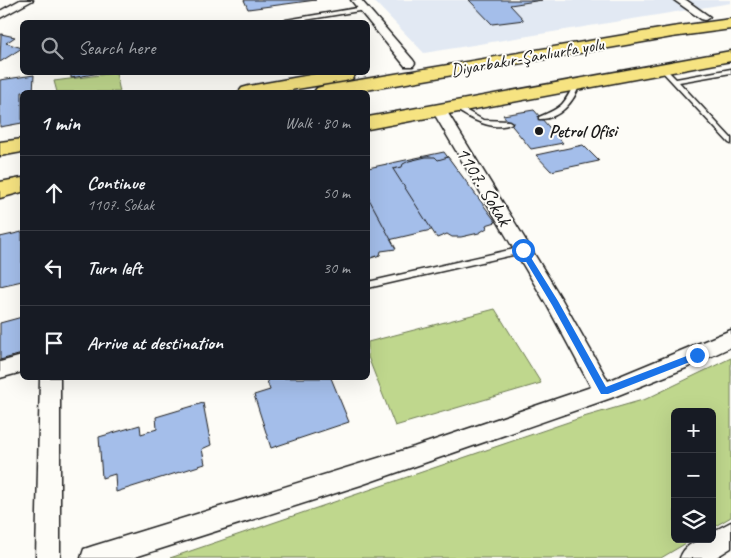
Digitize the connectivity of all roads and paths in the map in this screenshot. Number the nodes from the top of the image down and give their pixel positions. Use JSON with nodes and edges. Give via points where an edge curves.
{"nodes":[{"id":1,"x":28,"y":0,"type":"edge"},
{"id":2,"x":679,"y":0,"type":"edge"},
{"id":3,"x":360,"y":4,"type":"edge"},
{"id":4,"x":731,"y":13,"type":"edge"},
{"id":5,"x":0,"y":15,"type":"edge"},
{"id":6,"x":704,"y":17,"type":"junction"},
{"id":7,"x":294,"y":20,"type":"edge"},
{"id":8,"x":731,"y":24,"type":"edge"},
{"id":9,"x":731,"y":39,"type":"edge"},
{"id":10,"x":731,"y":56,"type":"edge"},
{"id":11,"x":409,"y":63,"type":"junction"},
{"id":12,"x":370,"y":71,"type":"edge"},
{"id":13,"x":731,"y":71,"type":"edge"},
{"id":14,"x":342,"y":75,"type":"edge"},
{"id":15,"x":668,"y":75,"type":"junction"},
{"id":16,"x":577,"y":83,"type":"junction"},
{"id":17,"x":344,"y":89,"type":"junction"},
{"id":18,"x":260,"y":90,"type":"edge"},
{"id":19,"x":331,"y":90,"type":"edge"},
{"id":20,"x":337,"y":90,"type":"edge"},
{"id":21,"x":370,"y":105,"type":"edge"},
{"id":22,"x":447,"y":109,"type":"junction"},
{"id":23,"x":541,"y":118,"type":"dead end"},
{"id":24,"x":370,"y":123,"type":"edge"},
{"id":25,"x":509,"y":123,"type":"dead end"},
{"id":26,"x":20,"y":130,"type":"edge"},
{"id":27,"x":0,"y":133,"type":"edge"},
{"id":28,"x":731,"y":142,"type":"edge"},
{"id":29,"x":20,"y":146,"type":"edge"},
{"id":30,"x":0,"y":150,"type":"edge"},
{"id":31,"x":20,"y":168,"type":"edge"},
{"id":32,"x":0,"y":172,"type":"edge"},
{"id":33,"x":20,"y":185,"type":"edge"},
{"id":34,"x":0,"y":190,"type":"edge"},
{"id":35,"x":523,"y":250,"type":"junction"},
{"id":36,"x":370,"y":286,"type":"edge"},
{"id":37,"x":731,"y":338,"type":"edge"},
{"id":38,"x":20,"y":365,"type":"edge"},
{"id":39,"x":0,"y":370,"type":"edge"},
{"id":40,"x":50,"y":380,"type":"edge"},
{"id":41,"x":604,"y":392,"type":"junction"},
{"id":42,"x":731,"y":534,"type":"edge"},
{"id":43,"x":704,"y":555,"type":"edge"},
{"id":44,"x":48,"y":558,"type":"edge"},
{"id":45,"x":93,"y":558,"type":"edge"}],
"edges":[{"from":1,"to":5,"type":"street"},
{"from":2,"to":6,"type":"street"},
{"from":3,"to":7,"type":"lane"},
{"from":3,"to":11,"type":"street"},
{"from":4,"to":6,"type":"highway"},
{"from":6,"to":11,"type":"highway"},
{"from":8,"to":17,"type":"highway","name":"Diyarbakır-Şanlıurfa yolu"},
{"from":9,"to":21,"type":"highway","name":"Diyarbakır-Şanlıurfa yolu"},
{"from":10,"to":15,"type":"highway"},
{"from":11,"to":12,"type":"highway"},
{"from":13,"to":15,"type":"lane"},
{"from":14,"to":18,"type":"highway"},
{"from":15,"to":16,"type":"highway"},
{"from":15,"to":28,"type":"lane"},
{"from":16,"to":22,"type":"highway"},
{"from":16,"to":23,"type":"lane","via":[[571,99],[561,110]]},
{"from":17,"to":19,"type":"highway"},
{"from":17,"to":20,"type":"highway","name":"Diyarbakır-Şanlıurfa yolu"},
{"from":22,"to":24,"type":"highway"},
{"from":22,"to":25,"type":"lane","via":[[486,124]]},
{"from":22,"to":35,"type":"street","name":"1107. Sokak"},
{"from":26,"to":27,"type":"highway"},
{"from":29,"to":30,"type":"highway"},
{"from":31,"to":32,"type":"highway"},
{"from":33,"to":34,"type":"highway"},
{"from":35,"to":36,"type":"lane"},
{"from":35,"to":41,"type":"street","name":"1107. Sokak"},
{"from":37,"to":41,"type":"street"},
{"from":38,"to":39,"type":"street"},
{"from":40,"to":44,"type":"street"},
{"from":41,"to":45,"type":"street","via":[[446,447]]},
{"from":42,"to":43,"type":"street"}]}
